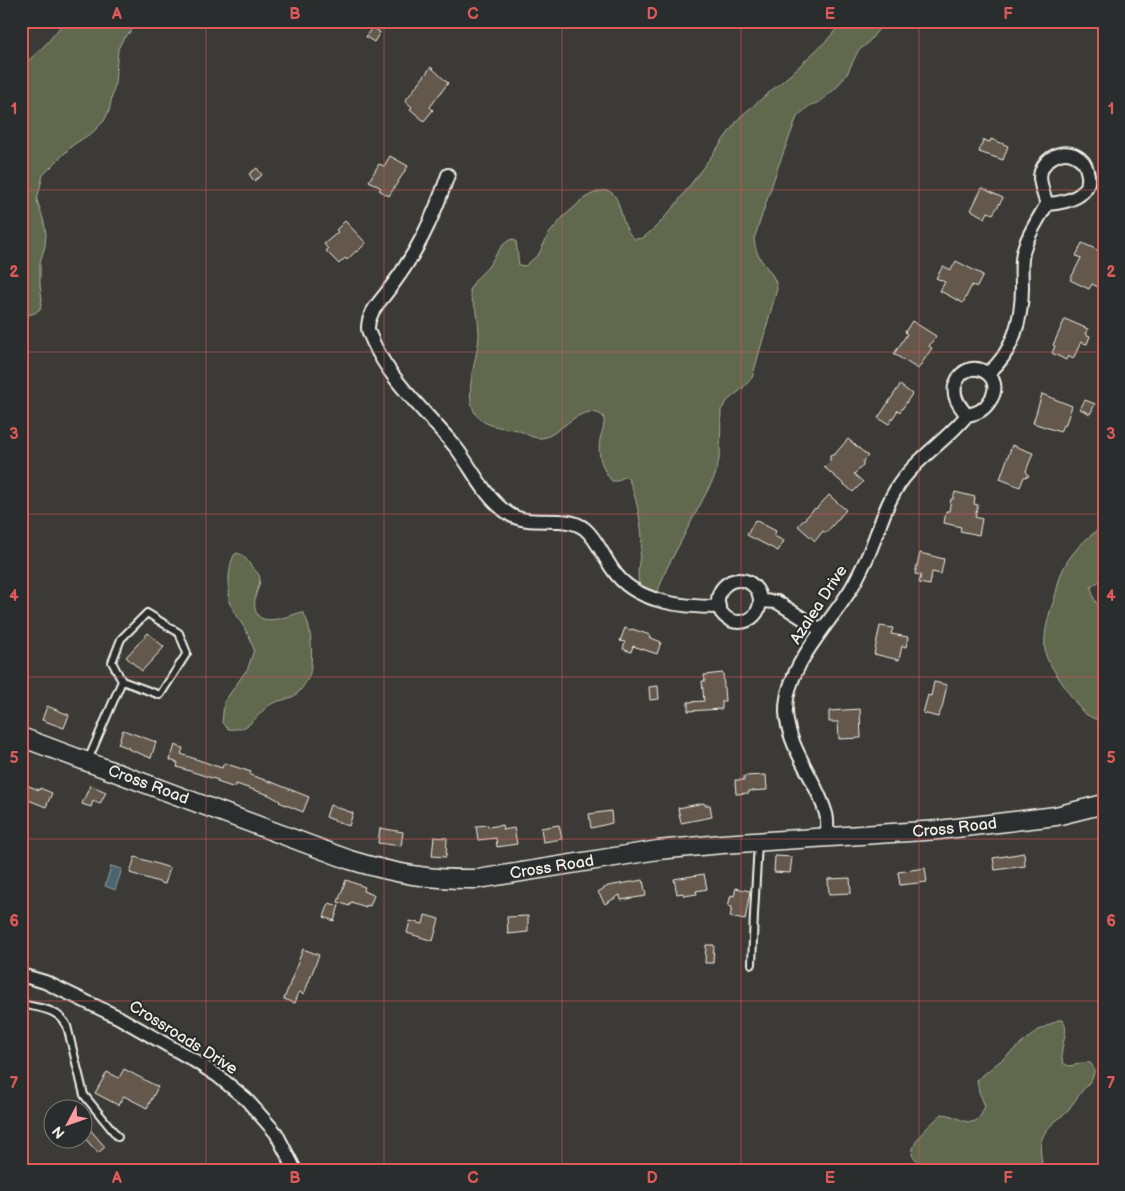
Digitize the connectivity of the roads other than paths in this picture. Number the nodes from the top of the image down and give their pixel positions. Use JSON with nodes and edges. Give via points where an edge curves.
{"nodes":[{"id":1,"x":448,"y":175,"type":"dead end"},
{"id":2,"x":1047,"y":204,"type":"junction"},
{"id":3,"x":988,"y":373,"type":"junction"},
{"id":4,"x":967,"y":415,"type":"junction"},
{"id":5,"x":760,"y":601,"type":"junction"},
{"id":6,"x":719,"y":607,"type":"junction"},
{"id":7,"x":821,"y":630,"type":"junction"},
{"id":8,"x":122,"y":681,"type":"junction"},
{"id":9,"x":21,"y":737,"type":"edge"},
{"id":10,"x":87,"y":762,"type":"junction"},
{"id":11,"x":1104,"y":804,"type":"edge"},
{"id":12,"x":827,"y":836,"type":"junction"},
{"id":13,"x":758,"y":842,"type":"junction"},
{"id":14,"x":752,"y":964,"type":"dead end"},
{"id":15,"x":21,"y":975,"type":"edge"},
{"id":16,"x":21,"y":1004,"type":"edge"},
{"id":17,"x":118,"y":1137,"type":"dead end"},
{"id":18,"x":295,"y":1170,"type":"edge"}],
"edges":[{"from":1,"to":6,"type":"street","via":[[423,239],[369,317],[368,330],[395,379],[441,429],[482,487],[509,514],[522,519],[567,522],[584,528],[614,572],[637,593],[693,607]]},
{"from":2,"to":2,"type":"street","via":[[1060,204],[1076,198],[1086,189],[1089,177],[1086,165],[1076,156],[1064,152],[1052,156],[1043,166],[1040,177]]},
{"from":2,"to":3,"type":"street","via":[[1024,249],[1016,330],[999,364]]},
{"from":3,"to":4,"type":"street","name":"Azalea Drive","via":[[995,385],[994,392],[980,412]]},
{"from":3,"to":4,"type":"street","via":[[970,369],[957,380],[955,394],[958,406]]},
{"from":4,"to":7,"type":"street","name":"Azalea Drive","via":[[901,481],[888,504],[866,562],[849,593]]},
{"from":5,"to":6,"type":"street","via":[[756,613],[746,621],[727,618]]},
{"from":5,"to":6,"type":"street","via":[[755,588],[743,580],[736,580],[729,582],[720,593]]},
{"from":5,"to":7,"type":"street","via":[[777,602]]},
{"from":7,"to":12,"type":"street","name":"Azalea Drive","via":[[789,687],[786,713],[789,734],[817,789],[826,815]]},
{"from":8,"to":8,"type":"lane","via":[[112,662],[121,639],[147,613],[179,633],[187,653],[160,695]]},
{"from":8,"to":10,"type":"lane"},
{"from":9,"to":10,"type":"street","name":"Cross Road"},
{"from":10,"to":13,"type":"street","name":"Cross Road","via":[[350,860],[420,877],[478,879],[658,850]]},
{"from":11,"to":12,"type":"street","name":"Cross Road","via":[[1056,816],[939,830]]},
{"from":12,"to":13,"type":"street","name":"Cross Road"},
{"from":13,"to":14,"type":"lane"},
{"from":15,"to":18,"type":"street","name":"Crossroads Drive","via":[[44,982],[118,1017],[218,1076],[246,1099],[276,1132]]},
{"from":16,"to":17,"type":"lane","via":[[53,1012],[64,1020],[84,1096]]}]}
